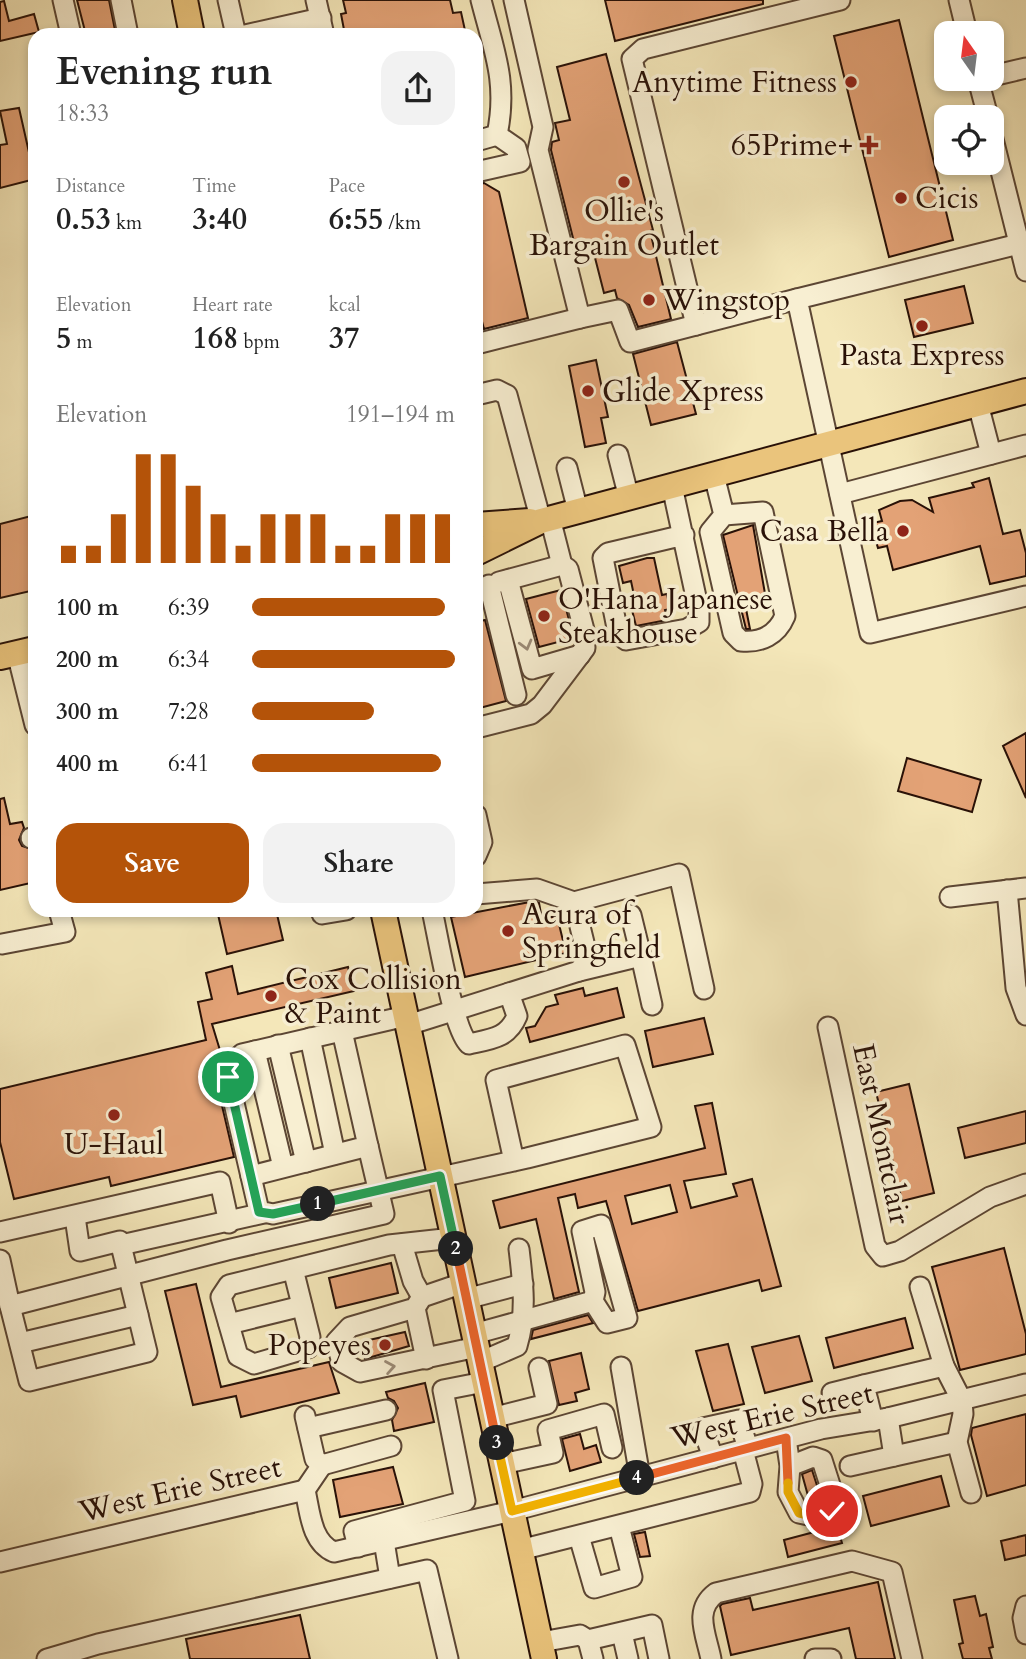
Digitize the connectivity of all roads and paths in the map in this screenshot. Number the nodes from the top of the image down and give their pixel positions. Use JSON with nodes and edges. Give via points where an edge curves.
{"nodes":[{"id":1,"x":63,"y":0,"type":"edge"},
{"id":2,"x":121,"y":0,"type":"edge"},
{"id":3,"x":185,"y":0,"type":"edge"},
{"id":4,"x":481,"y":0,"type":"edge"},
{"id":5,"x":514,"y":0,"type":"edge"},
{"id":6,"x":840,"y":0,"type":"edge"},
{"id":7,"x":959,"y":0,"type":"edge"},
{"id":8,"x":232,"y":1,"type":"edge"},
{"id":9,"x":320,"y":18,"type":"edge"},
{"id":10,"x":964,"y":21,"type":"edge"},
{"id":11,"x":69,"y":28,"type":"edge"},
{"id":12,"x":127,"y":28,"type":"edge"},
{"id":13,"x":191,"y":28,"type":"edge"},
{"id":14,"x":235,"y":28,"type":"edge"},
{"id":15,"x":276,"y":28,"type":"edge"},
{"id":16,"x":1026,"y":68,"type":"edge"},
{"id":17,"x":1004,"y":73,"type":"edge"},
{"id":18,"x":497,"y":135,"type":"junction"},
{"id":19,"x":483,"y":139,"type":"edge"},
{"id":20,"x":483,"y":170,"type":"edge"},
{"id":21,"x":1003,"y":175,"type":"edge"},
{"id":22,"x":1021,"y":239,"type":"edge"},
{"id":23,"x":1026,"y":271,"type":"edge"},
{"id":24,"x":797,"y":299,"type":"junction"},
{"id":25,"x":580,"y":318,"type":"junction"},
{"id":26,"x":696,"y":324,"type":"junction"},
{"id":27,"x":483,"y":342,"type":"edge"},
{"id":28,"x":483,"y":391,"type":"edge"},
{"id":29,"x":1026,"y":391,"type":"edge"},
{"id":30,"x":978,"y":404,"type":"junction"},
{"id":31,"x":829,"y":444,"type":"junction"},
{"id":32,"x":1026,"y":445,"type":"edge"},
{"id":33,"x":991,"y":454,"type":"junction"},
{"id":34,"x":618,"y":455,"type":"dead end"},
{"id":35,"x":567,"y":468,"type":"dead end"},
{"id":36,"x":714,"y":475,"type":"junction"},
{"id":37,"x":672,"y":486,"type":"junction"},
{"id":38,"x":840,"y":494,"type":"junction"},
{"id":39,"x":620,"y":500,"type":"junction"},
{"id":40,"x":578,"y":511,"type":"junction"},
{"id":41,"x":724,"y":515,"type":"junction"},
{"id":42,"x":546,"y":519,"type":"junction"},
{"id":43,"x":483,"y":524,"type":"edge"},
{"id":44,"x":684,"y":535,"type":"junction"},
{"id":45,"x":483,"y":550,"type":"edge"},
{"id":46,"x":562,"y":565,"type":"junction"},
{"id":47,"x":508,"y":579,"type":"junction"},
{"id":48,"x":483,"y":587,"type":"edge"},
{"id":49,"x":483,"y":591,"type":"edge"},
{"id":50,"x":1026,"y":596,"type":"edge"},
{"id":51,"x":17,"y":653,"type":"edge"},
{"id":52,"x":579,"y":655,"type":"junction"},
{"id":53,"x":28,"y":687,"type":"edge"},
{"id":54,"x":500,"y":722,"type":"junction"},
{"id":55,"x":483,"y":726,"type":"edge"},
{"id":56,"x":1016,"y":889,"type":"edge"},
{"id":57,"x":483,"y":893,"type":"edge"},
{"id":58,"x":950,"y":897,"type":"dead end"},
{"id":59,"x":574,"y":902,"type":"junction"},
{"id":60,"x":631,"y":915,"type":"dead end"},
{"id":61,"x":62,"y":917,"type":"edge"},
{"id":62,"x":389,"y":917,"type":"edge"},
{"id":63,"x":434,"y":917,"type":"edge"},
{"id":64,"x":2,"y":944,"type":"dead end"},
{"id":65,"x":641,"y":956,"type":"junction"},
{"id":66,"x":579,"y":971,"type":"junction"},
{"id":67,"x":704,"y":989,"type":"dead end"},
{"id":68,"x":509,"y":993,"type":"junction"},
{"id":69,"x":652,"y":1005,"type":"dead end"},
{"id":70,"x":455,"y":1010,"type":"junction"},
{"id":71,"x":1026,"y":1014,"type":"edge"},
{"id":72,"x":407,"y":1020,"type":"junction"},
{"id":73,"x":828,"y":1027,"type":"dead end"},
{"id":74,"x":342,"y":1031,"type":"junction"},
{"id":75,"x":310,"y":1038,"type":"junction"},
{"id":76,"x":278,"y":1045,"type":"junction"},
{"id":77,"x":255,"y":1051,"type":"junction"},
{"id":78,"x":368,"y":1146,"type":"junction"},
{"id":79,"x":335,"y":1154,"type":"junction"},
{"id":80,"x":514,"y":1161,"type":"junction"},
{"id":81,"x":306,"y":1162,"type":"junction"},
{"id":82,"x":283,"y":1167,"type":"junction"},
{"id":83,"x":251,"y":1176,"type":"junction"},
{"id":84,"x":440,"y":1176,"type":"junction"},
{"id":85,"x":1026,"y":1184,"type":"edge"},
{"id":86,"x":377,"y":1191,"type":"junction"},
{"id":87,"x":264,"y":1213,"type":"junction"},
{"id":88,"x":75,"y":1217,"type":"junction"},
{"id":89,"x":229,"y":1223,"type":"junction"},
{"id":90,"x":0,"y":1232,"type":"edge"},
{"id":91,"x":453,"y":1238,"type":"junction"},
{"id":92,"x":402,"y":1244,"type":"junction"},
{"id":93,"x":121,"y":1245,"type":"junction"},
{"id":94,"x":519,"y":1249,"type":"dead end"},
{"id":95,"x":0,"y":1260,"type":"edge"},
{"id":96,"x":293,"y":1269,"type":"junction"},
{"id":97,"x":128,"y":1276,"type":"junction"},
{"id":98,"x":523,"y":1284,"type":"junction"},
{"id":99,"x":920,"y":1287,"type":"dead end"},
{"id":100,"x":465,"y":1291,"type":"junction"},
{"id":101,"x":593,"y":1301,"type":"dead end"},
{"id":102,"x":418,"y":1303,"type":"junction"},
{"id":103,"x":10,"y":1306,"type":"junction"},
{"id":104,"x":302,"y":1306,"type":"junction"},
{"id":105,"x":138,"y":1315,"type":"junction"},
{"id":106,"x":520,"y":1322,"type":"junction"},
{"id":107,"x":229,"y":1324,"type":"junction"},
{"id":108,"x":20,"y":1343,"type":"junction"},
{"id":109,"x":479,"y":1356,"type":"junction"},
{"id":110,"x":426,"y":1359,"type":"junction"},
{"id":111,"x":944,"y":1366,"type":"junction"},
{"id":112,"x":621,"y":1367,"type":"dead end"},
{"id":113,"x":539,"y":1368,"type":"dead end"},
{"id":114,"x":1026,"y":1384,"type":"edge"},
{"id":115,"x":864,"y":1385,"type":"junction"},
{"id":116,"x":832,"y":1393,"type":"dead end"},
{"id":117,"x":961,"y":1401,"type":"junction"},
{"id":118,"x":386,"y":1410,"type":"dead end"},
{"id":119,"x":492,"y":1418,"type":"junction"},
{"id":120,"x":881,"y":1420,"type":"junction"},
{"id":121,"x":786,"y":1438,"type":"junction"},
{"id":122,"x":957,"y":1442,"type":"junction"},
{"id":123,"x":391,"y":1446,"type":"dead end"},
{"id":124,"x":612,"y":1448,"type":"dead end"},
{"id":125,"x":745,"y":1449,"type":"junction"},
{"id":126,"x":894,"y":1456,"type":"junction"},
{"id":127,"x":713,"y":1458,"type":"junction"},
{"id":128,"x":502,"y":1464,"type":"junction"},
{"id":129,"x":322,"y":1465,"type":"junction"},
{"id":130,"x":790,"y":1466,"type":"dead end"},
{"id":131,"x":850,"y":1466,"type":"dead end"},
{"id":132,"x":640,"y":1477,"type":"junction"},
{"id":133,"x":305,"y":1490,"type":"junction"},
{"id":134,"x":971,"y":1493,"type":"dead end"},
{"id":135,"x":512,"y":1511,"type":"junction"},
{"id":136,"x":458,"y":1514,"type":"junction"},
{"id":137,"x":620,"y":1526,"type":"junction"},
{"id":138,"x":579,"y":1536,"type":"junction"},
{"id":139,"x":383,"y":1541,"type":"junction"},
{"id":140,"x":358,"y":1547,"type":"junction"},
{"id":141,"x":520,"y":1550,"type":"junction"},
{"id":142,"x":0,"y":1562,"type":"edge"},
{"id":143,"x":390,"y":1578,"type":"junction"},
{"id":144,"x":1025,"y":1607,"type":"edge"},
{"id":145,"x":622,"y":1633,"type":"junction"},
{"id":146,"x":1026,"y":1634,"type":"edge"},
{"id":147,"x":542,"y":1650,"type":"edge"},
{"id":148,"x":590,"y":1650,"type":"edge"},
{"id":149,"x":47,"y":1659,"type":"edge"},
{"id":150,"x":448,"y":1659,"type":"edge"},
{"id":151,"x":628,"y":1659,"type":"edge"},
{"id":152,"x":659,"y":1659,"type":"edge"},
{"id":153,"x":711,"y":1659,"type":"edge"},
{"id":154,"x":815,"y":1659,"type":"edge"},
{"id":155,"x":831,"y":1659,"type":"edge"},
{"id":156,"x":912,"y":1659,"type":"edge"}],
"edges":[{"from":1,"to":11,"type":"street"},
{"from":2,"to":12,"type":"street"},
{"from":3,"to":13,"type":"main road"},
{"from":4,"to":18,"type":"street","via":[[503,88]]},
{"from":5,"to":25,"type":"street","via":[[543,127],[538,150]]},
{"from":6,"to":26,"type":"street","via":[[643,49],[632,60]]},
{"from":7,"to":10,"type":"street"},
{"from":8,"to":14,"type":"street"},
{"from":9,"to":15,"type":"street"},
{"from":16,"to":17,"type":"street"},
{"from":18,"to":19,"type":"street"},
{"from":18,"to":20,"type":"street","via":[[516,148],[520,162]]},
{"from":21,"to":22,"type":"street"},
{"from":22,"to":23,"type":"street"},
{"from":22,"to":24,"type":"street"},
{"from":24,"to":26,"type":"street"},
{"from":24,"to":31,"type":"street"},
{"from":25,"to":26,"type":"street","via":[[618,310],[630,342]]},
{"from":25,"to":27,"type":"street"},
{"from":28,"to":42,"type":"street","via":[[507,395]]},
{"from":29,"to":30,"type":"main road"},
{"from":30,"to":31,"type":"main road"},
{"from":30,"to":33,"type":"street"},
{"from":31,"to":36,"type":"main road"},
{"from":31,"to":38,"type":"street"},
{"from":32,"to":33,"type":"street"},
{"from":33,"to":38,"type":"street"},
{"from":34,"to":39,"type":"street"},
{"from":35,"to":40,"type":"street"},
{"from":36,"to":37,"type":"main road"},
{"from":36,"to":41,"type":"street"},
{"from":37,"to":39,"type":"main road"},
{"from":37,"to":44,"type":"street"},
{"from":38,"to":50,"type":"street","via":[[870,633]]},
{"from":39,"to":40,"type":"main road"},
{"from":40,"to":42,"type":"main road"},
{"from":41,"to":41,"type":"street","via":[[710,532],[733,633],[748,642],[769,637],[785,616],[763,512]]},
{"from":42,"to":43,"type":"main road"},
{"from":42,"to":45,"type":"main road"},
{"from":42,"to":46,"type":"street"},
{"from":44,"to":44,"type":"street","via":[[699,622],[687,629],[626,640],[618,633],[603,558]]},
{"from":46,"to":47,"type":"street"},
{"from":46,"to":52,"type":"street","via":[[568,569],[584,630],[585,648]]},
{"from":47,"to":48,"type":"street"},
{"from":47,"to":52,"type":"street","one_way":true,"via":[[532,669]]},
{"from":49,"to":54,"type":"street","via":[[513,700]]},
{"from":51,"to":53,"type":"street"},
{"from":52,"to":54,"type":"street","via":[[542,705],[531,714]]},
{"from":54,"to":55,"type":"street"},
{"from":56,"to":58,"type":"street"},
{"from":56,"to":71,"type":"street","via":[[1016,988]]},
{"from":57,"to":59,"type":"street","via":[[537,889]]},
{"from":59,"to":66,"type":"street","via":[[588,959]]},
{"from":59,"to":67,"type":"street","via":[[679,874]]},
{"from":60,"to":65,"type":"street"},
{"from":61,"to":64,"type":"street","via":[[65,932]]},
{"from":62,"to":72,"type":"main road"},
{"from":63,"to":70,"type":"street"},
{"from":65,"to":66,"type":"street"},
{"from":65,"to":69,"type":"street"},
{"from":66,"to":68,"type":"street"},
{"from":68,"to":70,"type":"street"},
{"from":68,"to":70,"type":"street","via":[[517,1016],[511,1031],[498,1038],[469,1044],[463,1039]]},
{"from":70,"to":72,"type":"street"},
{"from":72,"to":74,"type":"street"},
{"from":72,"to":84,"type":"main road"},
{"from":73,"to":85,"type":"street","name":"East Montclair","via":[[875,1246],[883,1256],[900,1251],[989,1197]]},
{"from":74,"to":75,"type":"street"},
{"from":74,"to":78,"type":"street"},
{"from":75,"to":76,"type":"street"},
{"from":75,"to":79,"type":"street"},
{"from":76,"to":77,"type":"street"},
{"from":76,"to":81,"type":"street"},
{"from":77,"to":82,"type":"street"},
{"from":77,"to":83,"type":"street","via":[[237,1057],[229,1069]]},
{"from":78,"to":79,"type":"street"},
{"from":78,"to":86,"type":"street"},
{"from":79,"to":81,"type":"street"},
{"from":80,"to":80,"type":"street","via":[[651,1127],[625,1045],[496,1080]]},
{"from":80,"to":84,"type":"street"},
{"from":81,"to":82,"type":"street"},
{"from":82,"to":83,"type":"street"},
{"from":83,"to":87,"type":"street","via":[[259,1212]]},
{"from":84,"to":86,"type":"street"},
{"from":84,"to":91,"type":"main road"},
{"from":86,"to":87,"type":"street"},
{"from":86,"to":97,"type":"street","via":[[384,1214]]},
{"from":87,"to":89,"type":"street"},
{"from":88,"to":89,"type":"street","via":[[220,1182]]},
{"from":88,"to":90,"type":"street"},
{"from":88,"to":93,"type":"street","via":[[80,1251],[120,1241]]},
{"from":89,"to":93,"type":"street"},
{"from":91,"to":92,"type":"street"},
{"from":91,"to":100,"type":"main road"},
{"from":92,"to":96,"type":"street"},
{"from":92,"to":102,"type":"street"},
{"from":93,"to":97,"type":"street"},
{"from":94,"to":98,"type":"street"},
{"from":95,"to":103,"type":"street"},
{"from":96,"to":104,"type":"street"},
{"from":96,"to":107,"type":"street","via":[[229,1285],[220,1297]]},
{"from":97,"to":103,"type":"street"},
{"from":97,"to":105,"type":"street"},
{"from":98,"to":100,"type":"street"},
{"from":98,"to":106,"type":"street","via":[[526,1304]]},
{"from":99,"to":111,"type":"street"},
{"from":100,"to":102,"type":"street"},
{"from":100,"to":109,"type":"main road"},
{"from":101,"to":106,"type":"street"},
{"from":102,"to":110,"type":"street"},
{"from":102,"to":110,"type":"street","one_way":true,"via":[[350,1327],[336,1342],[342,1362],[360,1372]]},
{"from":103,"to":108,"type":"street"},
{"from":104,"to":107,"type":"street"},
{"from":104,"to":107,"type":"street","via":[[310,1337],[308,1348],[254,1364],[238,1356]]},
{"from":105,"to":108,"type":"street"},
{"from":105,"to":108,"type":"street","via":[[147,1352],[29,1381]]},
{"from":106,"to":109,"type":"street"},
{"from":106,"to":109,"type":"street","via":[[517,1346]]},
{"from":109,"to":110,"type":"street"},
{"from":109,"to":119,"type":"main road"},
{"from":109,"to":136,"type":"street","via":[[443,1390],[466,1501]]},
{"from":111,"to":115,"type":"street"},
{"from":111,"to":117,"type":"street"},
{"from":112,"to":132,"type":"street"},
{"from":113,"to":119,"type":"street","via":[[547,1404]]},
{"from":114,"to":117,"type":"street","name":"West Erie Street"},
{"from":115,"to":116,"type":"street"},
{"from":115,"to":120,"type":"street"},
{"from":117,"to":120,"type":"street","name":"West Erie Street"},
{"from":117,"to":122,"type":"street"},
{"from":118,"to":129,"type":"street","via":[[306,1422],[315,1459]]},
{"from":119,"to":128,"type":"main road"},
{"from":120,"to":121,"type":"street","name":"West Erie Street"},
{"from":120,"to":126,"type":"street"},
{"from":121,"to":125,"type":"street","name":"West Erie Street"},
{"from":121,"to":130,"type":"street"},
{"from":122,"to":126,"type":"street"},
{"from":122,"to":134,"type":"street"},
{"from":123,"to":129,"type":"street"},
{"from":124,"to":128,"type":"street","via":[[604,1414],[548,1430],[553,1453]]},
{"from":125,"to":127,"type":"street","name":"West Erie Street"},
{"from":125,"to":127,"type":"street","via":[[739,1420],[703,1428]]},
{"from":125,"to":137,"type":"street","via":[[750,1492]]},
{"from":126,"to":131,"type":"street"},
{"from":127,"to":132,"type":"street","name":"West Erie Street"},
{"from":128,"to":135,"type":"main road"},
{"from":129,"to":133,"type":"street"},
{"from":132,"to":135,"type":"street","name":"West Erie Street"},
{"from":133,"to":140,"type":"street","name":"West Erie Street","via":[[314,1529],[325,1548],[334,1552]]},
{"from":133,"to":142,"type":"street","name":"West Erie Street"},
{"from":135,"to":136,"type":"street","name":"West Erie Street"},
{"from":135,"to":141,"type":"main road"},
{"from":136,"to":139,"type":"street","name":"West Erie Street"},
{"from":136,"to":140,"type":"street","via":[[354,1531]]},
{"from":137,"to":138,"type":"street"},
{"from":137,"to":138,"type":"street","via":[[632,1577],[594,1588]]},
{"from":138,"to":141,"type":"street"},
{"from":139,"to":140,"type":"street","name":"West Erie Street"},
{"from":139,"to":143,"type":"street"},
{"from":141,"to":147,"type":"main road"},
{"from":143,"to":149,"type":"street"},
{"from":143,"to":150,"type":"street","via":[[427,1570]]},
{"from":144,"to":146,"type":"street"},
{"from":145,"to":148,"type":"street"},
{"from":145,"to":151,"type":"street"},
{"from":145,"to":152,"type":"street","via":[[652,1625]]},
{"from":147,"to":148,"type":"street","via":[[580,1635]]},
{"from":153,"to":156,"type":"street","via":[[701,1612],[705,1600],[716,1592],[852,1561],[892,1572]]},
{"from":154,"to":155,"type":"street"}]}
